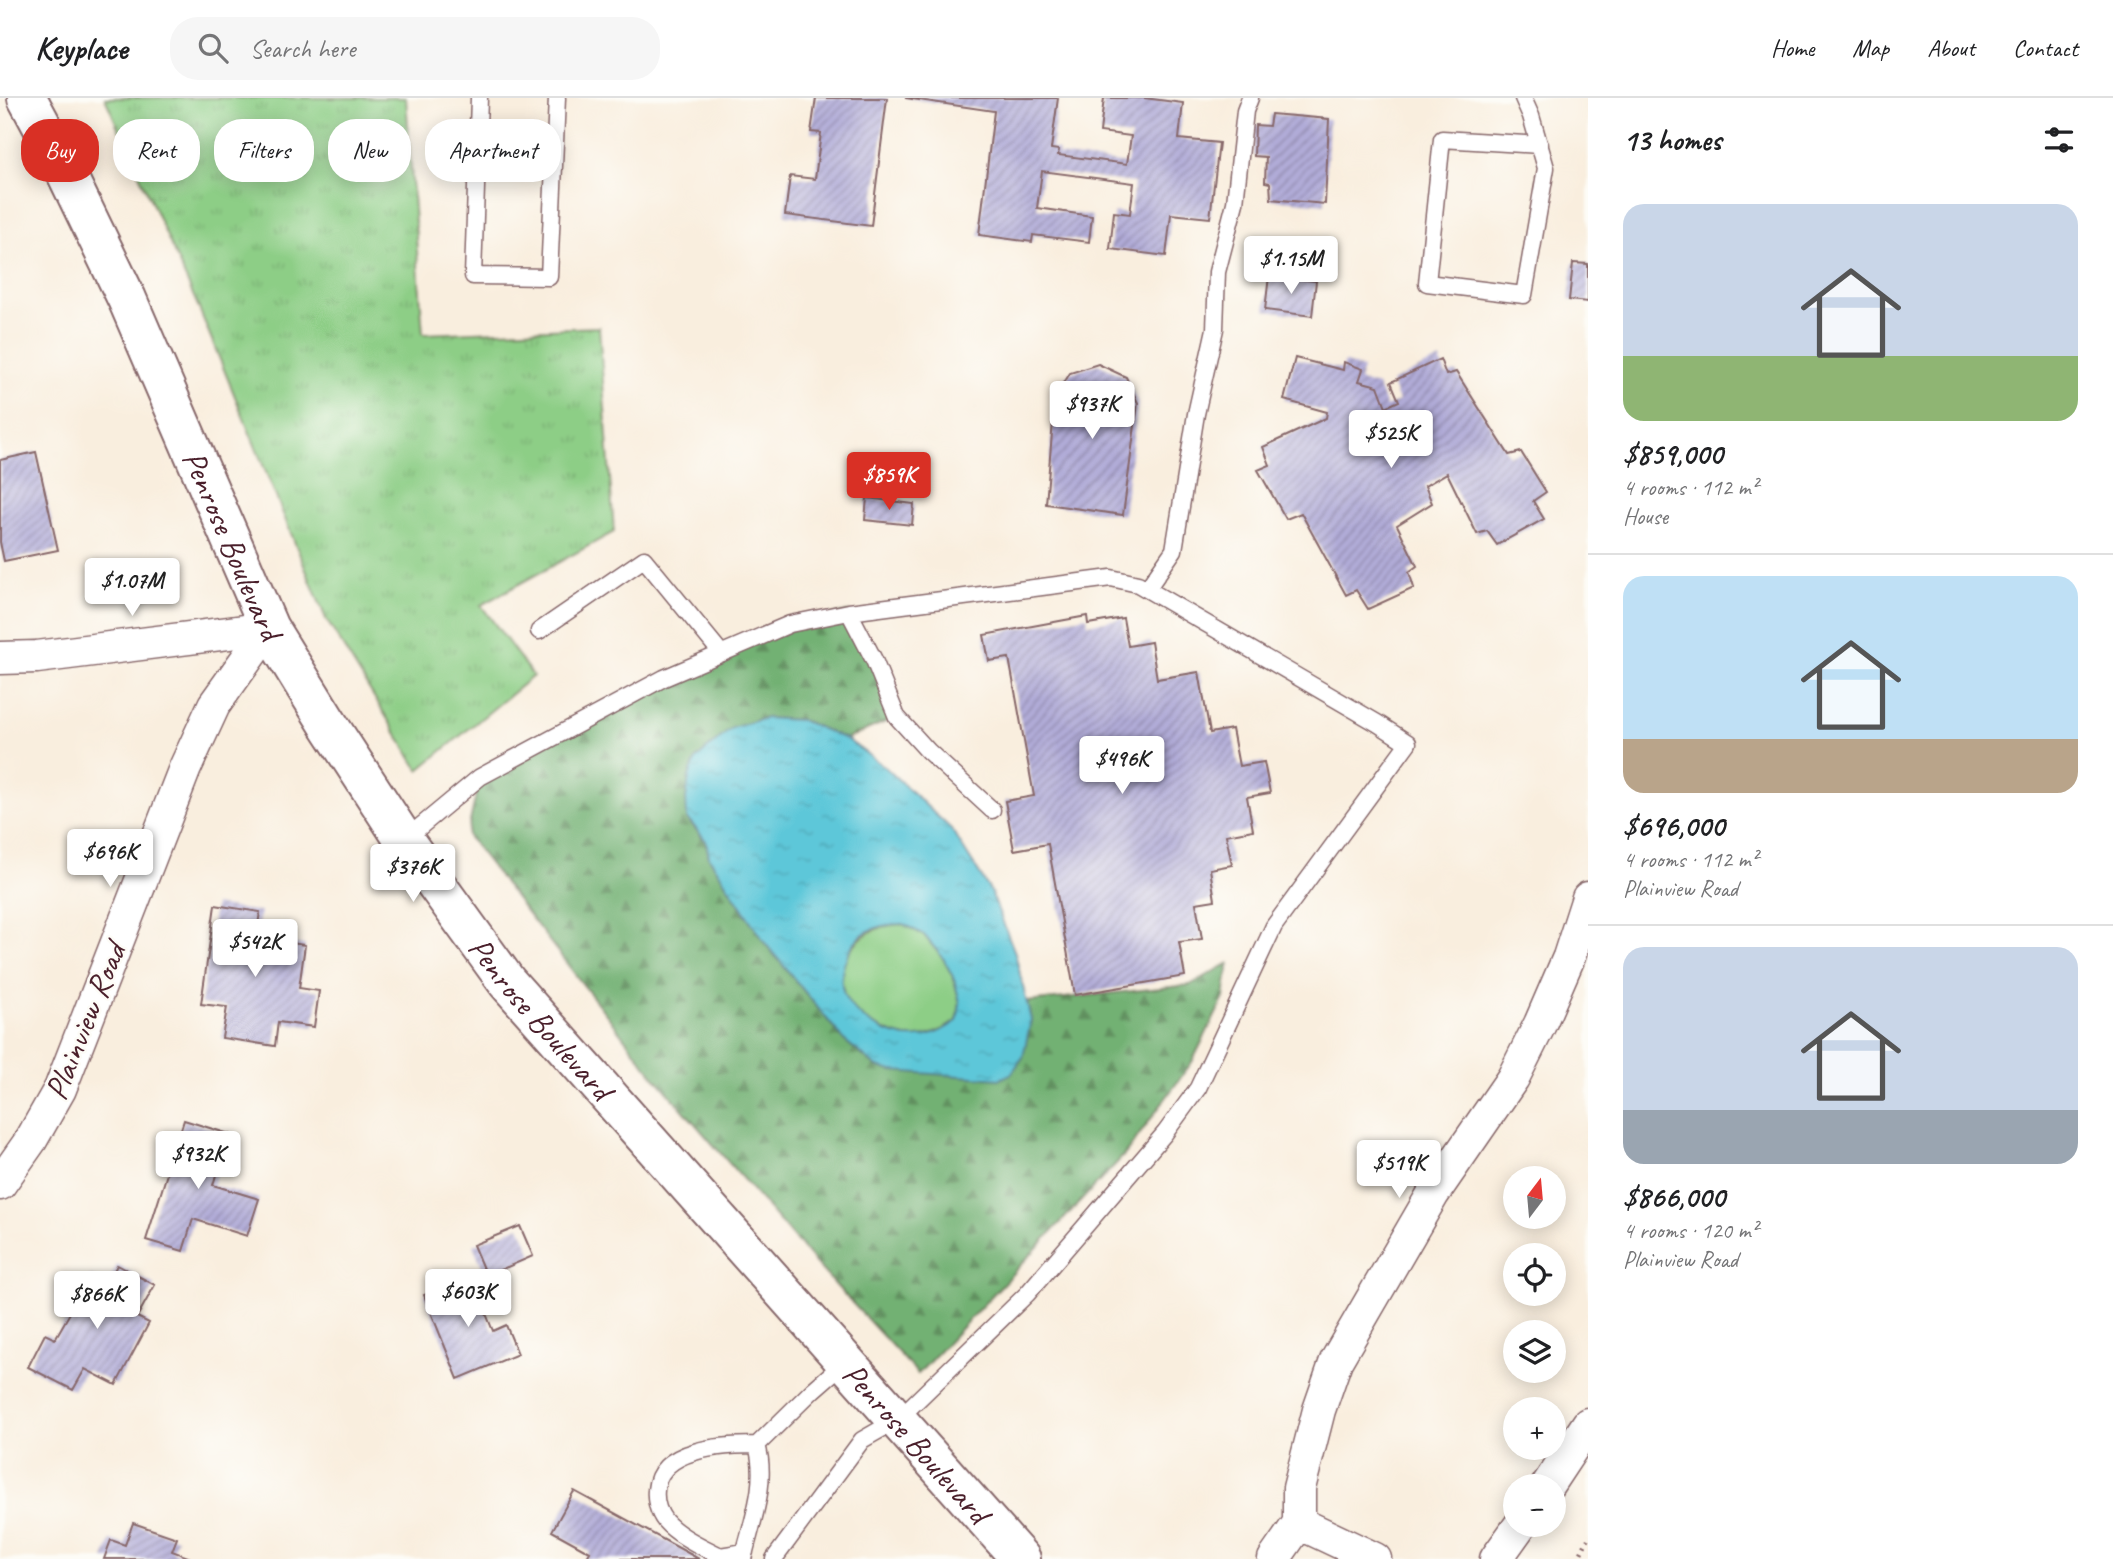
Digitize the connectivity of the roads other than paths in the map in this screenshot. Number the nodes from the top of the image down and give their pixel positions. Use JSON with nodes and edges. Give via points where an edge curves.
{"nodes":[{"id":1,"x":27,"y":98,"type":"edge"},
{"id":2,"x":479,"y":98,"type":"edge"},
{"id":3,"x":557,"y":98,"type":"edge"},
{"id":4,"x":1250,"y":98,"type":"edge"},
{"id":5,"x":1523,"y":98,"type":"edge"},
{"id":6,"x":1539,"y":145,"type":"junction"},
{"id":7,"x":1147,"y":589,"type":"junction"},
{"id":8,"x":849,"y":612,"type":"junction"},
{"id":9,"x":269,"y":628,"type":"junction"},
{"id":10,"x":539,"y":631,"type":"dead end"},
{"id":11,"x":721,"y":653,"type":"junction"},
{"id":12,"x":0,"y":659,"type":"edge"},
{"id":13,"x":992,"y":810,"type":"dead end"},
{"id":14,"x":404,"y":840,"type":"junction"},
{"id":15,"x":1588,"y":898,"type":"edge"},
{"id":16,"x":0,"y":1184,"type":"edge"},
{"id":17,"x":845,"y":1362,"type":"junction"},
{"id":18,"x":897,"y":1420,"type":"junction"},
{"id":19,"x":1588,"y":1424,"type":"edge"},
{"id":20,"x":757,"y":1445,"type":"junction"},
{"id":21,"x":1555,"y":1474,"type":"edge"},
{"id":22,"x":1299,"y":1523,"type":"junction"},
{"id":23,"x":1512,"y":1537,"type":"edge"},
{"id":24,"x":744,"y":1555,"type":"edge"},
{"id":25,"x":775,"y":1559,"type":"edge"},
{"id":26,"x":1021,"y":1559,"type":"edge"},
{"id":27,"x":1274,"y":1559,"type":"edge"},
{"id":28,"x":1375,"y":1559,"type":"edge"},
{"id":29,"x":1496,"y":1559,"type":"edge"}],
"edges":[{"from":1,"to":9,"type":"street","name":"Penrose Boulevard","via":[[127,299]]},
{"from":2,"to":3,"type":"lane","via":[[473,276],[549,278]]},
{"from":4,"to":7,"type":"lane","via":[[1235,203],[1217,272],[1216,329],[1196,414],[1174,550]]},
{"from":5,"to":6,"type":"lane"},
{"from":6,"to":6,"type":"lane","via":[[1546,168],[1524,295],[1427,283],[1442,139]]},
{"from":7,"to":8,"type":"lane","via":[[1111,578]]},
{"from":7,"to":18,"type":"lane","via":[[1408,743],[1274,926],[1198,1088],[1165,1133],[1027,1294]]},
{"from":8,"to":11,"type":"lane","via":[[790,624]]},
{"from":8,"to":13,"type":"lane","via":[[897,717]]},
{"from":9,"to":12,"type":"street"},
{"from":9,"to":14,"type":"street","name":"Penrose Boulevard"},
{"from":9,"to":16,"type":"street","name":"Plainview Road","via":[[214,705],[60,1089]]},
{"from":10,"to":11,"type":"lane","via":[[644,559]]},
{"from":11,"to":14,"type":"lane","via":[[664,678],[480,777]]},
{"from":14,"to":17,"type":"street","name":"Penrose Boulevard","via":[[507,982]]},
{"from":15,"to":22,"type":"street","via":[[1569,957],[1513,1078],[1433,1194],[1336,1361],[1299,1488]]},
{"from":17,"to":18,"type":"street","name":"Penrose Boulevard"},
{"from":17,"to":20,"type":"lane"},
{"from":18,"to":25,"type":"lane","via":[[862,1440]]},
{"from":18,"to":26,"type":"street","name":"Penrose Boulevard"},
{"from":19,"to":21,"type":"street"},
{"from":20,"to":24,"type":"lane","via":[[761,1484]]},
{"from":20,"to":24,"type":"lane","via":[[714,1446],[686,1455],[669,1465],[657,1480],[659,1511],[665,1521],[720,1556]]},
{"from":22,"to":27,"type":"street"},
{"from":22,"to":28,"type":"street"},
{"from":23,"to":29,"type":"street"}]}
